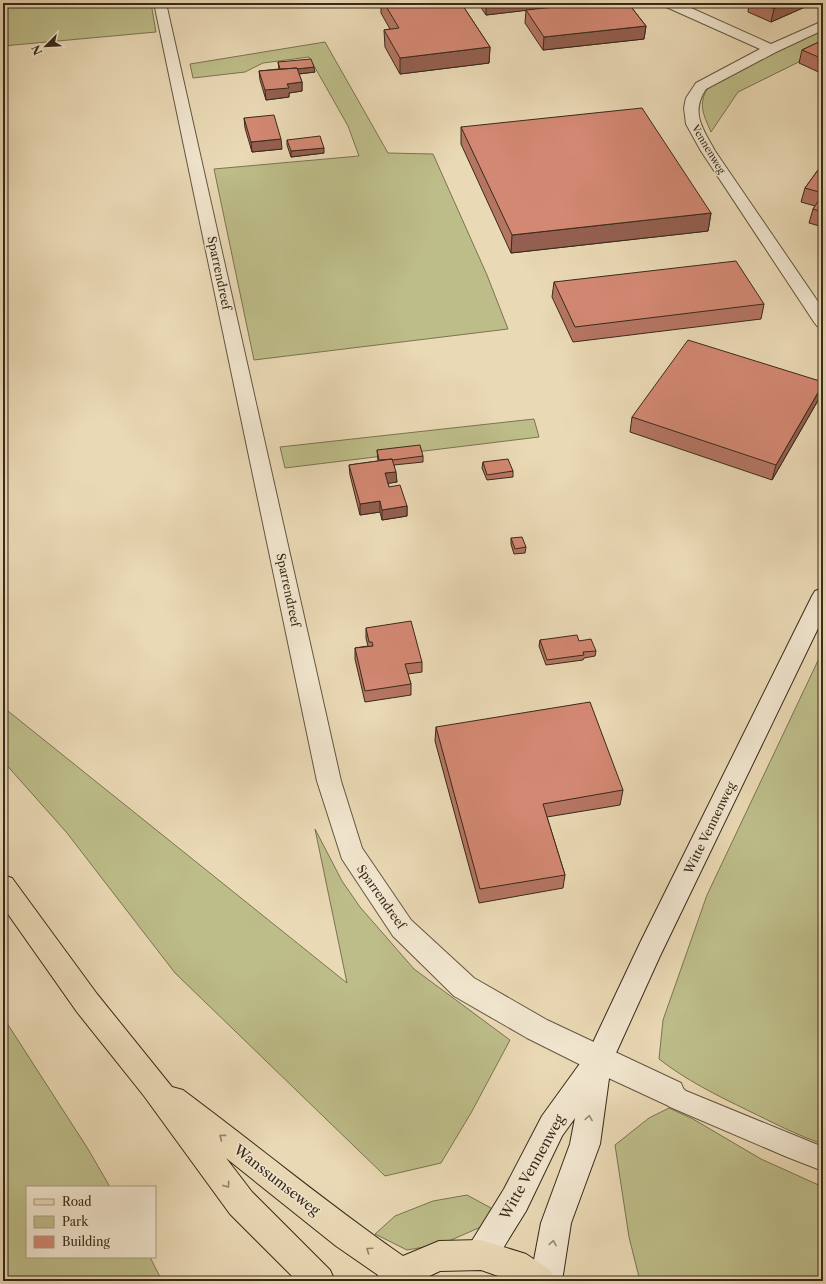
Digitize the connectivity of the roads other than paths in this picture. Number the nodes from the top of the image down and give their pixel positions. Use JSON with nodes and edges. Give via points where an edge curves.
{"nodes":[{"id":1,"x":160,"y":3,"type":"edge"},
{"id":2,"x":669,"y":3,"type":"edge"},
{"id":3,"x":823,"y":25,"type":"edge"},
{"id":4,"x":771,"y":49,"type":"junction"},
{"id":5,"x":823,"y":322,"type":"edge"},
{"id":6,"x":823,"y":596,"type":"edge"},
{"id":7,"x":3,"y":886,"type":"edge"},
{"id":8,"x":599,"y":1060,"type":"junction"},
{"id":9,"x":154,"y":1086,"type":"junction"},
{"id":10,"x":671,"y":1093,"type":"joint"},
{"id":11,"x":823,"y":1159,"type":"edge"},
{"id":12,"x":481,"y":1255,"type":"junction"},
{"id":13,"x":396,"y":1277,"type":"edge"},
{"id":14,"x":319,"y":1281,"type":"edge"},
{"id":15,"x":539,"y":1281,"type":"edge"},
{"id":16,"x":546,"y":1281,"type":"edge"}],
"edges":[{"from":1,"to":8,"type":"street","name":"Sparrendreef","via":[[329,781],[351,852],[402,928],[464,987],[537,1029]]},
{"from":2,"to":4,"type":"street"},
{"from":3,"to":4,"type":"street","name":"Vennenweg"},
{"from":4,"to":5,"type":"street","name":"Vennenweg","via":[[701,86],[693,98],[693,124],[708,151]]},
{"from":6,"to":8,"type":"street","name":"Witte Vennenweg","via":[[649,951]]},
{"from":7,"to":9,"type":"main road","name":"Wanssumseweg","via":[[87,1003]]},
{"from":8,"to":10,"type":"street"},
{"from":8,"to":12,"type":"street","name":"Witte Vennenweg","via":[[552,1126],[515,1200]]},
{"from":16,"to":8,"type":"street","name":"Witte Vennenweg","one_way":true,"via":[[556,1223],[585,1144]]},
{"from":13,"to":9,"type":"main road","name":"Wanssumseweg","one_way":true,"via":[[268,1172]]},
{"from":9,"to":14,"type":"main road","name":"Wanssumseweg","one_way":true,"via":[[241,1203]]},
{"from":10,"to":11,"type":"lane","via":[[678,1099]]},
{"from":12,"to":13,"type":"main road","via":[[439,1256]]},
{"from":12,"to":15,"type":"main road","via":[[515,1265]]}]}
